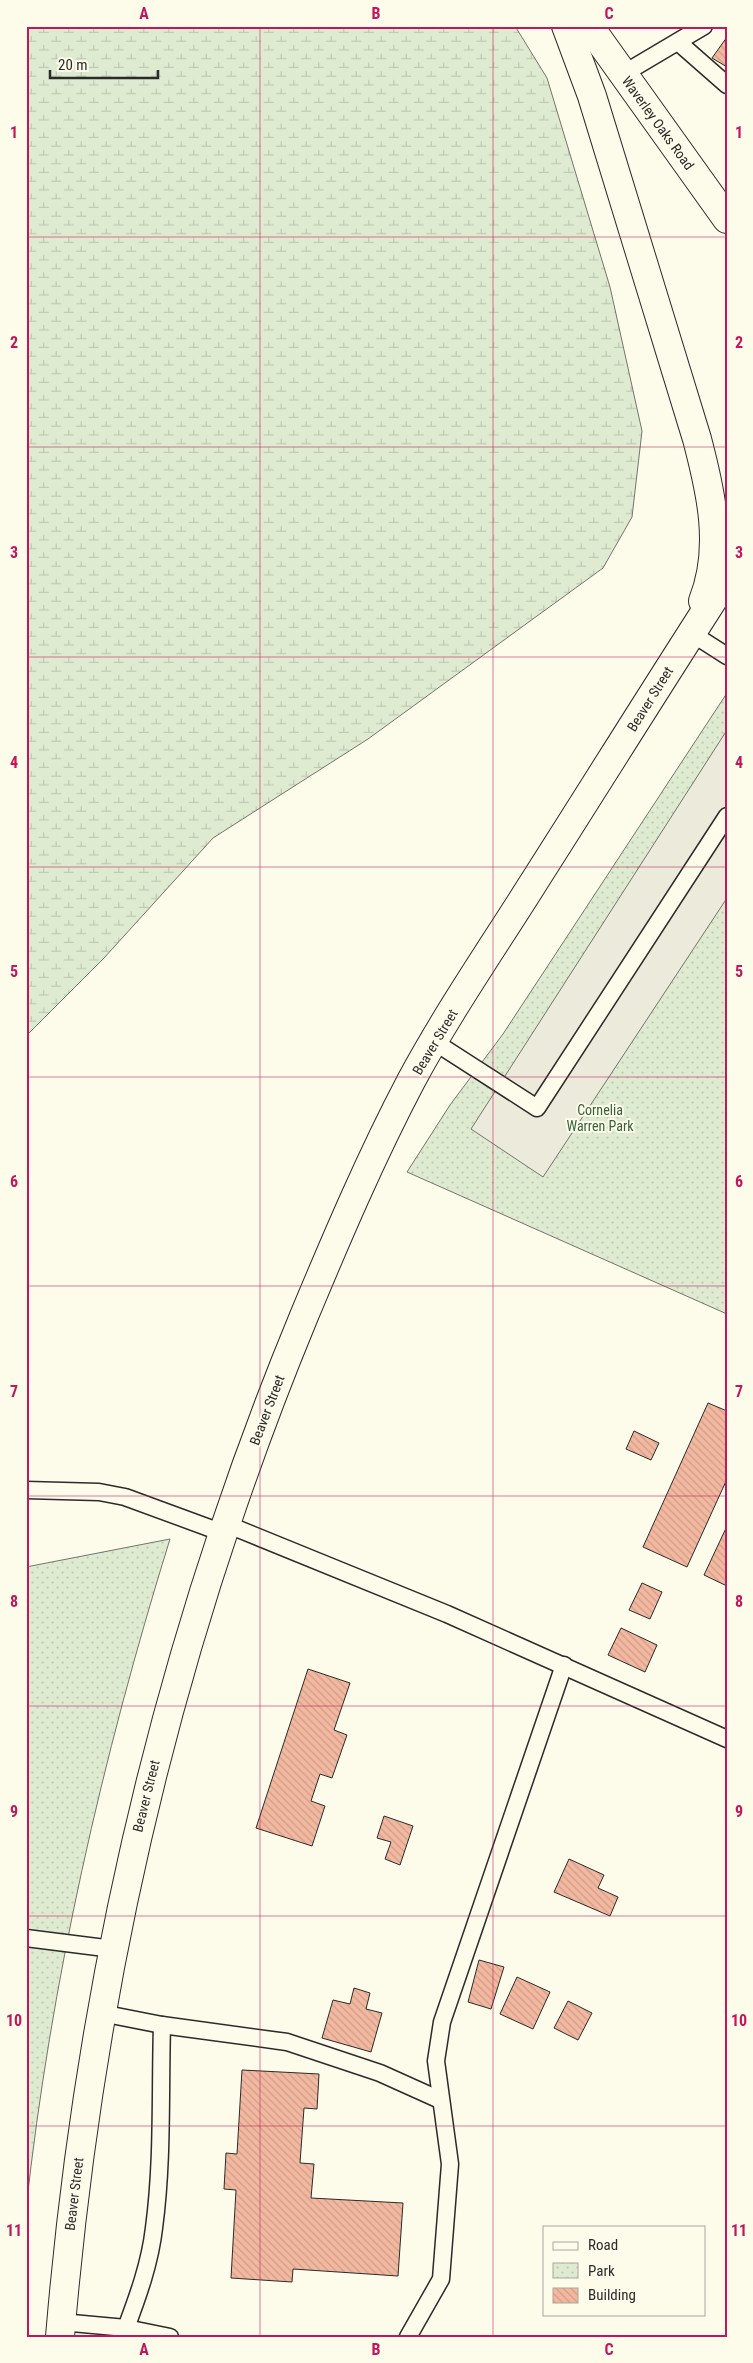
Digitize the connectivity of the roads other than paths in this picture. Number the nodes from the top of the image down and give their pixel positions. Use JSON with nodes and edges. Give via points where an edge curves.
{"nodes":[{"id":1,"x":566,"y":26,"type":"edge"},
{"id":2,"x":589,"y":26,"type":"edge"},
{"id":3,"x":704,"y":26,"type":"edge"},
{"id":4,"x":678,"y":42,"type":"junction"},
{"id":5,"x":623,"y":74,"type":"junction"},
{"id":6,"x":727,"y":85,"type":"edge"},
{"id":7,"x":727,"y":220,"type":"edge"},
{"id":8,"x":727,"y":578,"type":"edge"},
{"id":9,"x":691,"y":633,"type":"junction"},
{"id":10,"x":727,"y":656,"type":"edge"},
{"id":11,"x":727,"y":816,"type":"edge"},
{"id":12,"x":433,"y":1041,"type":"junction"},
{"id":13,"x":26,"y":1490,"type":"edge"},
{"id":14,"x":224,"y":1528,"type":"junction"},
{"id":15,"x":564,"y":1665,"type":"junction"},
{"id":16,"x":727,"y":1739,"type":"edge"},
{"id":17,"x":26,"y":1938,"type":"edge"},
{"id":18,"x":113,"y":1949,"type":"junction"},
{"id":19,"x":101,"y":2013,"type":"junction"},
{"id":20,"x":162,"y":2025,"type":"junction"},
{"id":21,"x":440,"y":2100,"type":"junction"},
{"id":22,"x":126,"y":2328,"type":"junction"},
{"id":23,"x":61,"y":2329,"type":"edge"},
{"id":24,"x":170,"y":2337,"type":"edge"},
{"id":25,"x":408,"y":2337,"type":"edge"}],
"edges":[{"from":1,"to":9,"type":"main road","via":[[592,96],[710,490],[714,517],[711,573]]},
{"from":2,"to":5,"type":"main road","name":"Waverley Oaks Road"},
{"from":3,"to":4,"type":"lane"},
{"from":4,"to":5,"type":"lane"},
{"from":4,"to":6,"type":"lane"},
{"from":5,"to":7,"type":"main road","name":"Waverley Oaks Road"},
{"from":8,"to":9,"type":"main road","name":"Beaver Street"},
{"from":9,"to":10,"type":"lane"},
{"from":9,"to":12,"type":"main road","name":"Beaver Street"},
{"from":11,"to":12,"type":"lane","via":[[537,1108]]},
{"from":12,"to":14,"type":"main road","name":"Beaver Street","via":[[368,1168],[332,1249],[275,1388]]},
{"from":13,"to":14,"type":"lane","via":[[119,1495]]},
{"from":14,"to":15,"type":"lane","via":[[438,1610]]},
{"from":14,"to":18,"type":"main road","name":"Beaver Street","via":[[159,1744]]},
{"from":15,"to":16,"type":"lane"},
{"from":15,"to":21,"type":"lane","via":[[442,2022],[436,2061]]},
{"from":17,"to":18,"type":"lane"},
{"from":18,"to":19,"type":"main road","name":"Beaver Street"},
{"from":19,"to":20,"type":"lane"},
{"from":19,"to":23,"type":"main road","name":"Beaver Street","via":[[71,2215]]},
{"from":20,"to":21,"type":"lane","via":[[287,2042],[380,2073]]},
{"from":20,"to":22,"type":"lane","via":[[154,2230],[139,2292]]},
{"from":21,"to":25,"type":"lane","via":[[450,2164],[441,2279]]},
{"from":22,"to":23,"type":"lane"},
{"from":22,"to":24,"type":"lane"}]}
